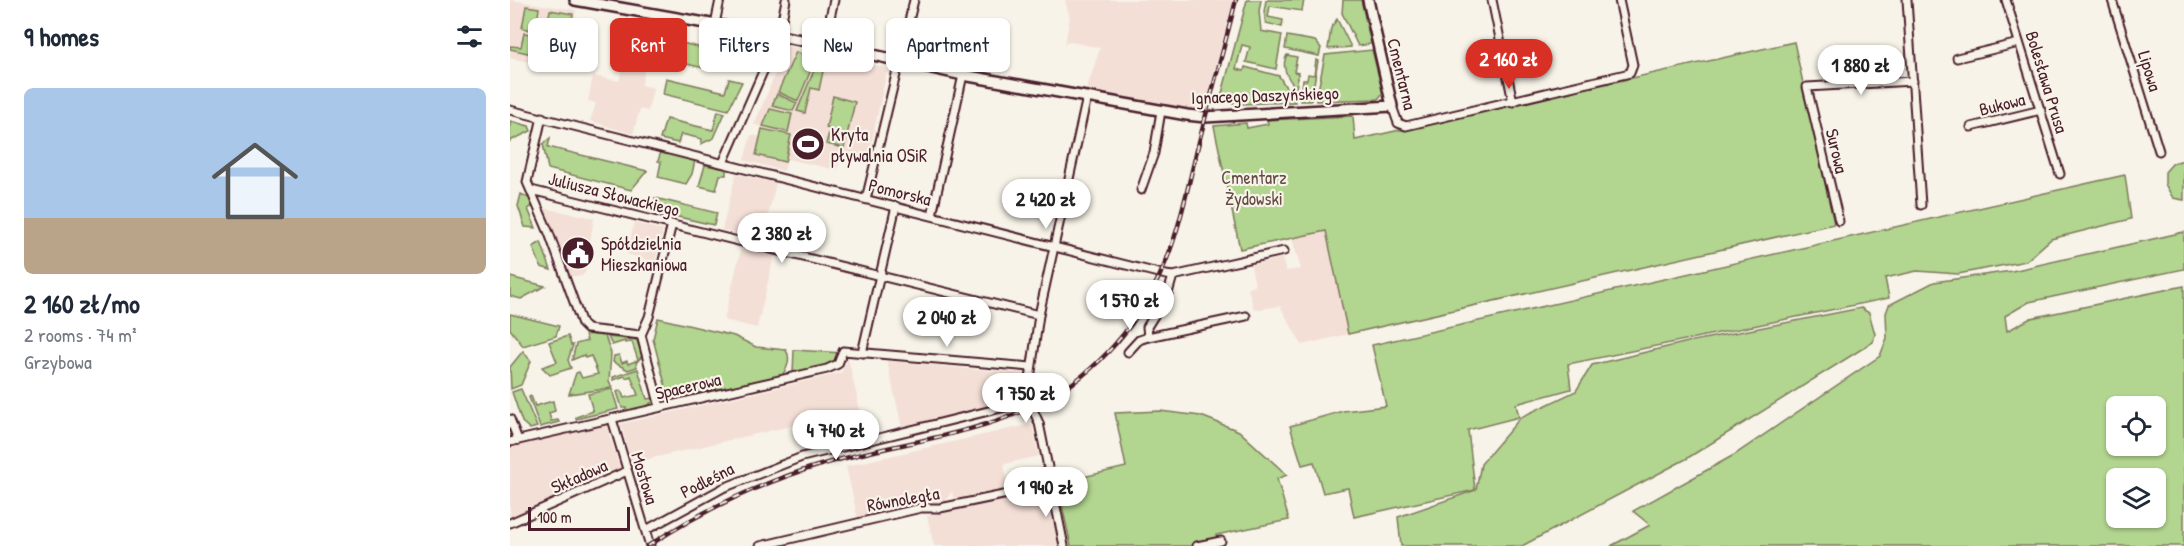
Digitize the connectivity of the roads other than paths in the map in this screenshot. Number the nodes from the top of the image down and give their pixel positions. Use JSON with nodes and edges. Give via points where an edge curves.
{"nodes":[{"id":1,"x":575,"y":0,"type":"edge"},
{"id":2,"x":720,"y":0,"type":"edge"},
{"id":3,"x":786,"y":0,"type":"edge"},
{"id":4,"x":834,"y":0,"type":"edge"},
{"id":5,"x":914,"y":0,"type":"edge"},
{"id":6,"x":1368,"y":0,"type":"edge"},
{"id":7,"x":1492,"y":0,"type":"edge"},
{"id":8,"x":1619,"y":0,"type":"edge"},
{"id":9,"x":1907,"y":0,"type":"edge"},
{"id":10,"x":2006,"y":0,"type":"edge"},
{"id":11,"x":2112,"y":0,"type":"edge"},
{"id":12,"x":716,"y":18,"type":"edge"},
{"id":13,"x":782,"y":18,"type":"edge"},
{"id":14,"x":830,"y":18,"type":"edge"},
{"id":15,"x":909,"y":18,"type":"edge"},
{"id":16,"x":699,"y":21,"type":"edge"},
{"id":17,"x":2019,"y":43,"type":"junction"},
{"id":18,"x":1957,"y":58,"type":"dead end"},
{"id":19,"x":763,"y":72,"type":"edge"},
{"id":20,"x":896,"y":72,"type":"edge"},
{"id":21,"x":948,"y":72,"type":"edge"},
{"id":22,"x":963,"y":75,"type":"junction"},
{"id":23,"x":1913,"y":81,"type":"junction"},
{"id":24,"x":1088,"y":97,"type":"junction"},
{"id":25,"x":1513,"y":102,"type":"junction"},
{"id":26,"x":1392,"y":106,"type":"junction"},
{"id":27,"x":510,"y":110,"type":"edge"},
{"id":28,"x":2041,"y":110,"type":"junction"},
{"id":29,"x":1161,"y":111,"type":"junction"},
{"id":30,"x":542,"y":117,"type":"junction"},
{"id":31,"x":1971,"y":127,"type":"dead end"},
{"id":32,"x":2159,"y":152,"type":"dead end"},
{"id":33,"x":723,"y":163,"type":"junction"},
{"id":34,"x":2060,"y":174,"type":"dead end"},
{"id":35,"x":531,"y":190,"type":"junction"},
{"id":36,"x":1141,"y":190,"type":"dead end"},
{"id":37,"x":866,"y":199,"type":"junction"},
{"id":38,"x":1921,"y":205,"type":"dead end"},
{"id":39,"x":896,"y":206,"type":"junction"},
{"id":40,"x":932,"y":215,"type":"junction"},
{"id":41,"x":1839,"y":220,"type":"dead end"},
{"id":42,"x":672,"y":224,"type":"junction"},
{"id":43,"x":1055,"y":246,"type":"junction"},
{"id":44,"x":1284,"y":251,"type":"dead end"},
{"id":45,"x":880,"y":275,"type":"junction"},
{"id":46,"x":1173,"y":276,"type":"junction"},
{"id":47,"x":1039,"y":315,"type":"junction"},
{"id":48,"x":1246,"y":316,"type":"dead end"},
{"id":49,"x":641,"y":335,"type":"junction"},
{"id":50,"x":1148,"y":337,"type":"junction"},
{"id":51,"x":1128,"y":351,"type":"dead end"},
{"id":52,"x":862,"y":353,"type":"junction"},
{"id":53,"x":1031,"y":367,"type":"junction"},
{"id":54,"x":1029,"y":401,"type":"junction"},
{"id":55,"x":660,"y":407,"type":"junction"},
{"id":56,"x":510,"y":419,"type":"edge"},
{"id":57,"x":612,"y":419,"type":"junction"},
{"id":58,"x":514,"y":441,"type":"edge"},
{"id":59,"x":627,"y":471,"type":"junction"},
{"id":60,"x":1052,"y":485,"type":"junction"},
{"id":61,"x":510,"y":523,"type":"edge"},
{"id":62,"x":646,"y":530,"type":"junction"},
{"id":63,"x":1221,"y":541,"type":"dead end"},
{"id":64,"x":650,"y":546,"type":"edge"},
{"id":65,"x":760,"y":546,"type":"edge"},
{"id":66,"x":1064,"y":546,"type":"edge"},
{"id":67,"x":1197,"y":546,"type":"edge"}],
"edges":[{"from":1,"to":16,"type":"street","name":"Ignacego Daszyńskiego"},
{"from":2,"to":12,"type":"street"},
{"from":3,"to":13,"type":"street"},
{"from":4,"to":14,"type":"street"},
{"from":5,"to":15,"type":"street"},
{"from":6,"to":26,"type":"street","name":"Cmentarna"},
{"from":7,"to":25,"type":"street"},
{"from":8,"to":25,"type":"street","name":"Cmentarna","via":[[1632,71]]},
{"from":9,"to":23,"type":"street"},
{"from":10,"to":17,"type":"street","name":"Bolesława Prusa"},
{"from":11,"to":32,"type":"street","name":"Lipowa"},
{"from":17,"to":18,"type":"street"},
{"from":17,"to":28,"type":"street","name":"Bolesława Prusa"},
{"from":19,"to":33,"type":"street"},
{"from":20,"to":37,"type":"street"},
{"from":21,"to":22,"type":"street","name":"Ignacego Daszyńskiego"},
{"from":22,"to":24,"type":"street","name":"Ignacego Daszyńskiego"},
{"from":22,"to":40,"type":"street"},
{"from":23,"to":38,"type":"street"},
{"from":23,"to":41,"type":"street","name":"Surowa","via":[[1807,87]]},
{"from":24,"to":29,"type":"street","name":"Ignacego Daszyńskiego"},
{"from":24,"to":43,"type":"street"},
{"from":25,"to":26,"type":"street","name":"Cmentarna","via":[[1406,126],[1398,123]]},
{"from":26,"to":29,"type":"street","name":"Ignacego Daszyńskiego","via":[[1205,117]]},
{"from":27,"to":30,"type":"street","name":"Pomorska"},
{"from":28,"to":31,"type":"street","name":"Bukowa"},
{"from":28,"to":34,"type":"street","name":"Bolesława Prusa"},
{"from":29,"to":36,"type":"street","via":[[1154,153]]},
{"from":30,"to":33,"type":"street","name":"Pomorska"},
{"from":30,"to":35,"type":"street","via":[[527,178]]},
{"from":33,"to":37,"type":"street","name":"Pomorska"},
{"from":35,"to":42,"type":"street","name":"Juliusza Słowackiego"},
{"from":35,"to":49,"type":"street","via":[[584,327]]},
{"from":37,"to":39,"type":"street","name":"Pomorska"},
{"from":39,"to":40,"type":"street","name":"Pomorska"},
{"from":39,"to":45,"type":"street"},
{"from":40,"to":43,"type":"street","name":"Pomorska"},
{"from":42,"to":45,"type":"street","name":"Juliusza Słowackiego"},
{"from":42,"to":49,"type":"street"},
{"from":43,"to":46,"type":"street","name":"Pomorska"},
{"from":43,"to":47,"type":"street"},
{"from":44,"to":46,"type":"street","name":"Pomorska"},
{"from":45,"to":47,"type":"street","name":"Juliusza Słowackiego"},
{"from":45,"to":52,"type":"street"},
{"from":46,"to":50,"type":"street","via":[[1168,293],[1147,327]]},
{"from":47,"to":53,"type":"street"},
{"from":48,"to":50,"type":"street"},
{"from":49,"to":55,"type":"street"},
{"from":50,"to":51,"type":"street"},
{"from":52,"to":53,"type":"street"},
{"from":52,"to":55,"type":"street","name":"Spacerowa","via":[[843,351],[834,367]]},
{"from":53,"to":54,"type":"street"},
{"from":54,"to":60,"type":"street","via":[[1039,423]]},
{"from":54,"to":62,"type":"street","name":"Podleśna","via":[[802,457],[731,484]]},
{"from":55,"to":57,"type":"street","name":"Spacerowa"},
{"from":56,"to":58,"type":"street"},
{"from":57,"to":58,"type":"street","name":"Spacerowa"},
{"from":57,"to":59,"type":"street","name":"Mostowa"},
{"from":59,"to":61,"type":"street","name":"Składowa"},
{"from":59,"to":62,"type":"street","name":"Mostowa"},
{"from":60,"to":65,"type":"street","name":"Równoległa","via":[[940,508],[921,508]]},
{"from":60,"to":66,"type":"street"},
{"from":62,"to":64,"type":"street","name":"Mostowa"},
{"from":63,"to":67,"type":"street"}]}
